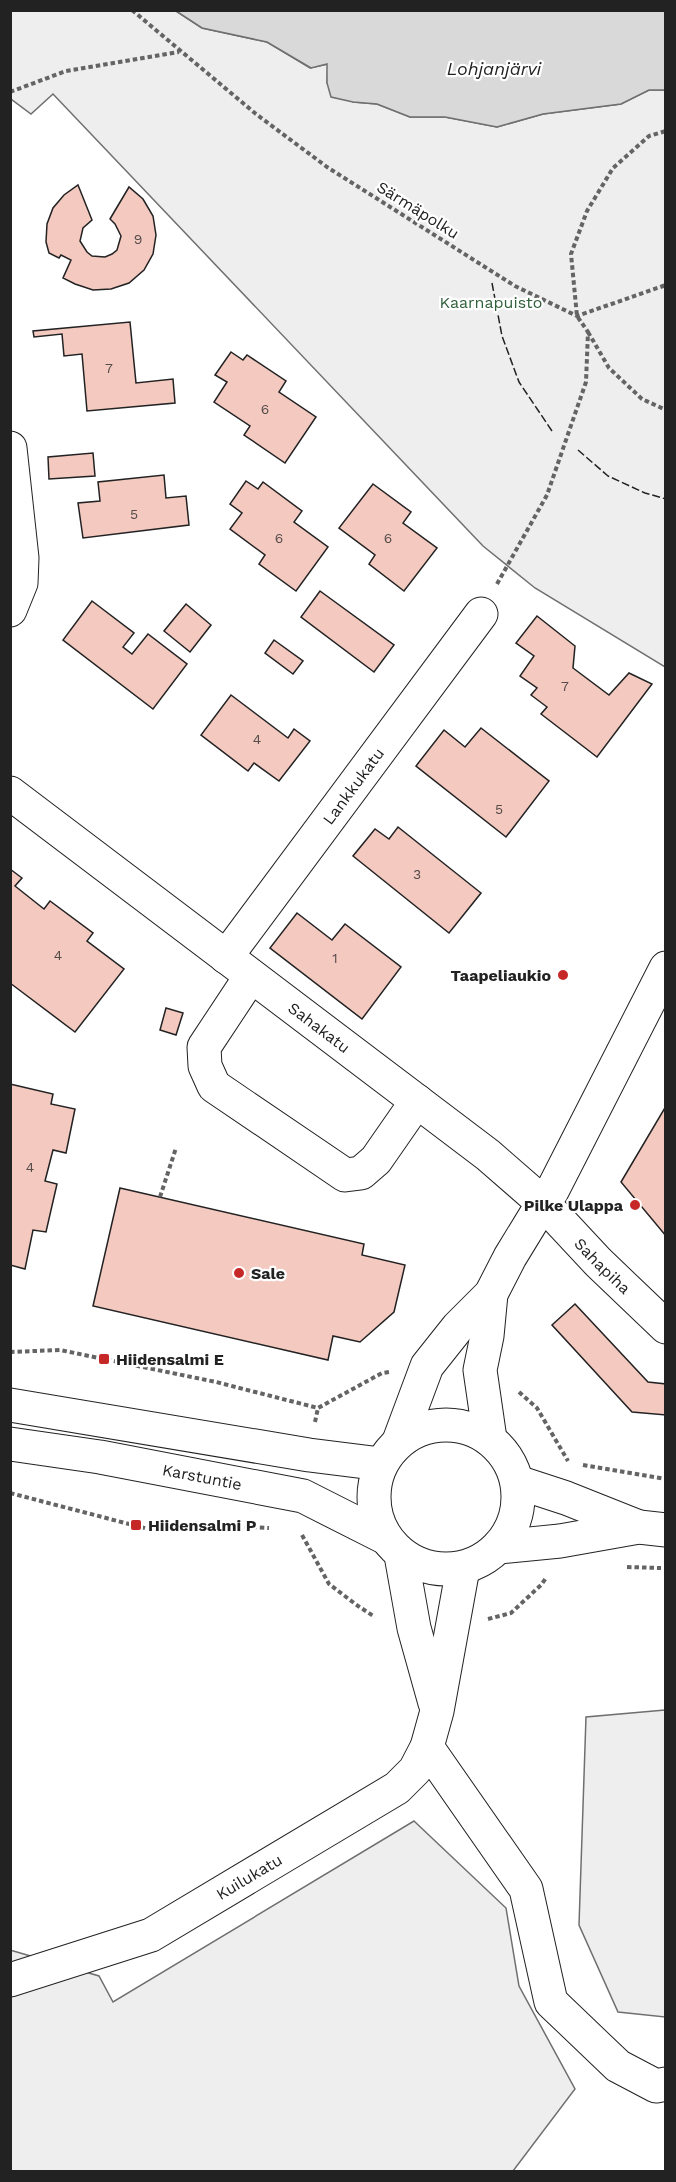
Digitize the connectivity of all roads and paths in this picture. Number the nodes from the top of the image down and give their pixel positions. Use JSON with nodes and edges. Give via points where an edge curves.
{"nodes":[{"id":1,"x":132,"y":10,"type":"edge"},
{"id":2,"x":180,"y":52,"type":"junction"},
{"id":3,"x":10,"y":92,"type":"edge"},
{"id":4,"x":666,"y":130,"type":"edge"},
{"id":5,"x":666,"y":285,"type":"edge"},
{"id":6,"x":577,"y":316,"type":"junction"},
{"id":7,"x":588,"y":332,"type":"junction"},
{"id":8,"x":666,"y":410,"type":"edge"},
{"id":9,"x":10,"y":448,"type":"edge"},
{"id":10,"x":10,"y":610,"type":"edge"},
{"id":11,"x":481,"y":614,"type":"joint"},
{"id":12,"x":10,"y":793,"type":"edge"},
{"id":13,"x":238,"y":967,"type":"junction"},
{"id":14,"x":666,"y":968,"type":"edge"},
{"id":15,"x":417,"y":1101,"type":"junction"},
{"id":16,"x":176,"y":1148,"type":"dead end"},
{"id":17,"x":160,"y":1197,"type":"dead end"},
{"id":18,"x":543,"y":1203,"type":"junction"},
{"id":19,"x":491,"y":1294,"type":"junction"},
{"id":20,"x":666,"y":1327,"type":"edge"},
{"id":21,"x":10,"y":1353,"type":"edge"},
{"id":22,"x":427,"y":1366,"type":"junction"},
{"id":23,"x":480,"y":1370,"type":"junction"},
{"id":24,"x":10,"y":1405,"type":"edge"},
{"id":25,"x":490,"y":1439,"type":"junction"},
{"id":26,"x":10,"y":1444,"type":"edge"},
{"id":27,"x":390,"y":1453,"type":"junction"},
{"id":28,"x":570,"y":1463,"type":"dead end"},
{"id":29,"x":580,"y":1465,"type":"dead end"},
{"id":30,"x":666,"y":1479,"type":"edge"},
{"id":31,"x":517,"y":1482,"type":"junction"},
{"id":32,"x":10,"y":1493,"type":"edge"},
{"id":33,"x":277,"y":1528,"type":"dead end"},
{"id":34,"x":652,"y":1529,"type":"edge"},
{"id":35,"x":499,"y":1546,"type":"junction"},
{"id":36,"x":393,"y":1547,"type":"junction"},
{"id":37,"x":463,"y":1568,"type":"junction"},
{"id":38,"x":437,"y":1711,"type":"junction"},
{"id":39,"x":428,"y":1747,"type":"junction"},
{"id":40,"x":10,"y":1980,"type":"edge"},
{"id":41,"x":666,"y":2084,"type":"edge"}],
"edges":[{"from":1,"to":2,"type":"path","name":"Särmäpolku"},
{"from":2,"to":3,"type":"path","via":[[66,71]]},
{"from":2,"to":6,"type":"path","name":"Särmäpolku","via":[[327,167],[515,286]]},
{"from":4,"to":6,"type":"path","via":[[649,136],[614,168],[587,211],[571,254]]},
{"from":5,"to":6,"type":"path"},
{"from":6,"to":7,"type":"path"},
{"from":7,"to":8,"type":"path","via":[[609,368],[642,399]]},
{"from":7,"to":11,"type":"path","via":[[586,382],[547,495]]},
{"from":9,"to":10,"type":"street","via":[[22,558],[21,583]]},
{"from":11,"to":13,"type":"street","name":"Lankkukatu"},
{"from":12,"to":13,"type":"street","name":"Sahakatu"},
{"from":13,"to":15,"type":"street","name":"Sahakatu"},
{"from":13,"to":15,"type":"street","name":"Lankkukatu","via":[[204,1047],[205,1066],[214,1086],[345,1174],[361,1173],[376,1160]]},
{"from":14,"to":18,"type":"street"},
{"from":15,"to":18,"type":"street","name":"Sahakatu"},
{"from":16,"to":17,"type":"path"},
{"from":18,"to":19,"type":"street"},
{"from":18,"to":20,"type":"street","name":"Sahapiha"},
{"from":19,"to":22,"type":"street"},
{"from":19,"to":23,"type":"street"},
{"from":21,"to":22,"type":"path","via":[[60,1350],[318,1408],[382,1373]]},
{"from":22,"to":27,"type":"street"},
{"from":23,"to":25,"type":"street"},
{"from":23,"to":28,"type":"path","via":[[514,1388],[537,1408]]},
{"from":24,"to":27,"type":"street","via":[[309,1455]]},
{"from":25,"to":27,"type":"street","via":[[469,1428],[444,1424],[420,1429]]},
{"from":25,"to":31,"type":"street","via":[[507,1458]]},
{"from":26,"to":36,"type":"street","name":"Karstuntie","via":[[303,1496]]},
{"from":27,"to":36,"type":"street","via":[[374,1483],[373,1502],[377,1521]]},
{"from":29,"to":30,"type":"path"},
{"from":31,"to":34,"type":"street"},
{"from":31,"to":35,"type":"street","via":[[518,1505],[512,1527]]},
{"from":32,"to":33,"type":"path","via":[[156,1531],[223,1525]]},
{"from":34,"to":35,"type":"street"},
{"from":35,"to":37,"type":"street","via":[[483,1560]]},
{"from":36,"to":37,"type":"street","via":[[420,1565],[441,1570]]},
{"from":36,"to":38,"type":"street","name":"Kuilukatu"},
{"from":37,"to":38,"type":"street","name":"Kuilukatu"},
{"from":38,"to":39,"type":"street","name":"Kuilukatu"},
{"from":39,"to":40,"type":"street","name":"Kuilukatu","via":[[415,1770],[397,1788],[152,1935]]},
{"from":39,"to":41,"type":"street","via":[[526,1889],[551,2002],[618,2066],[656,2086]]}]}
